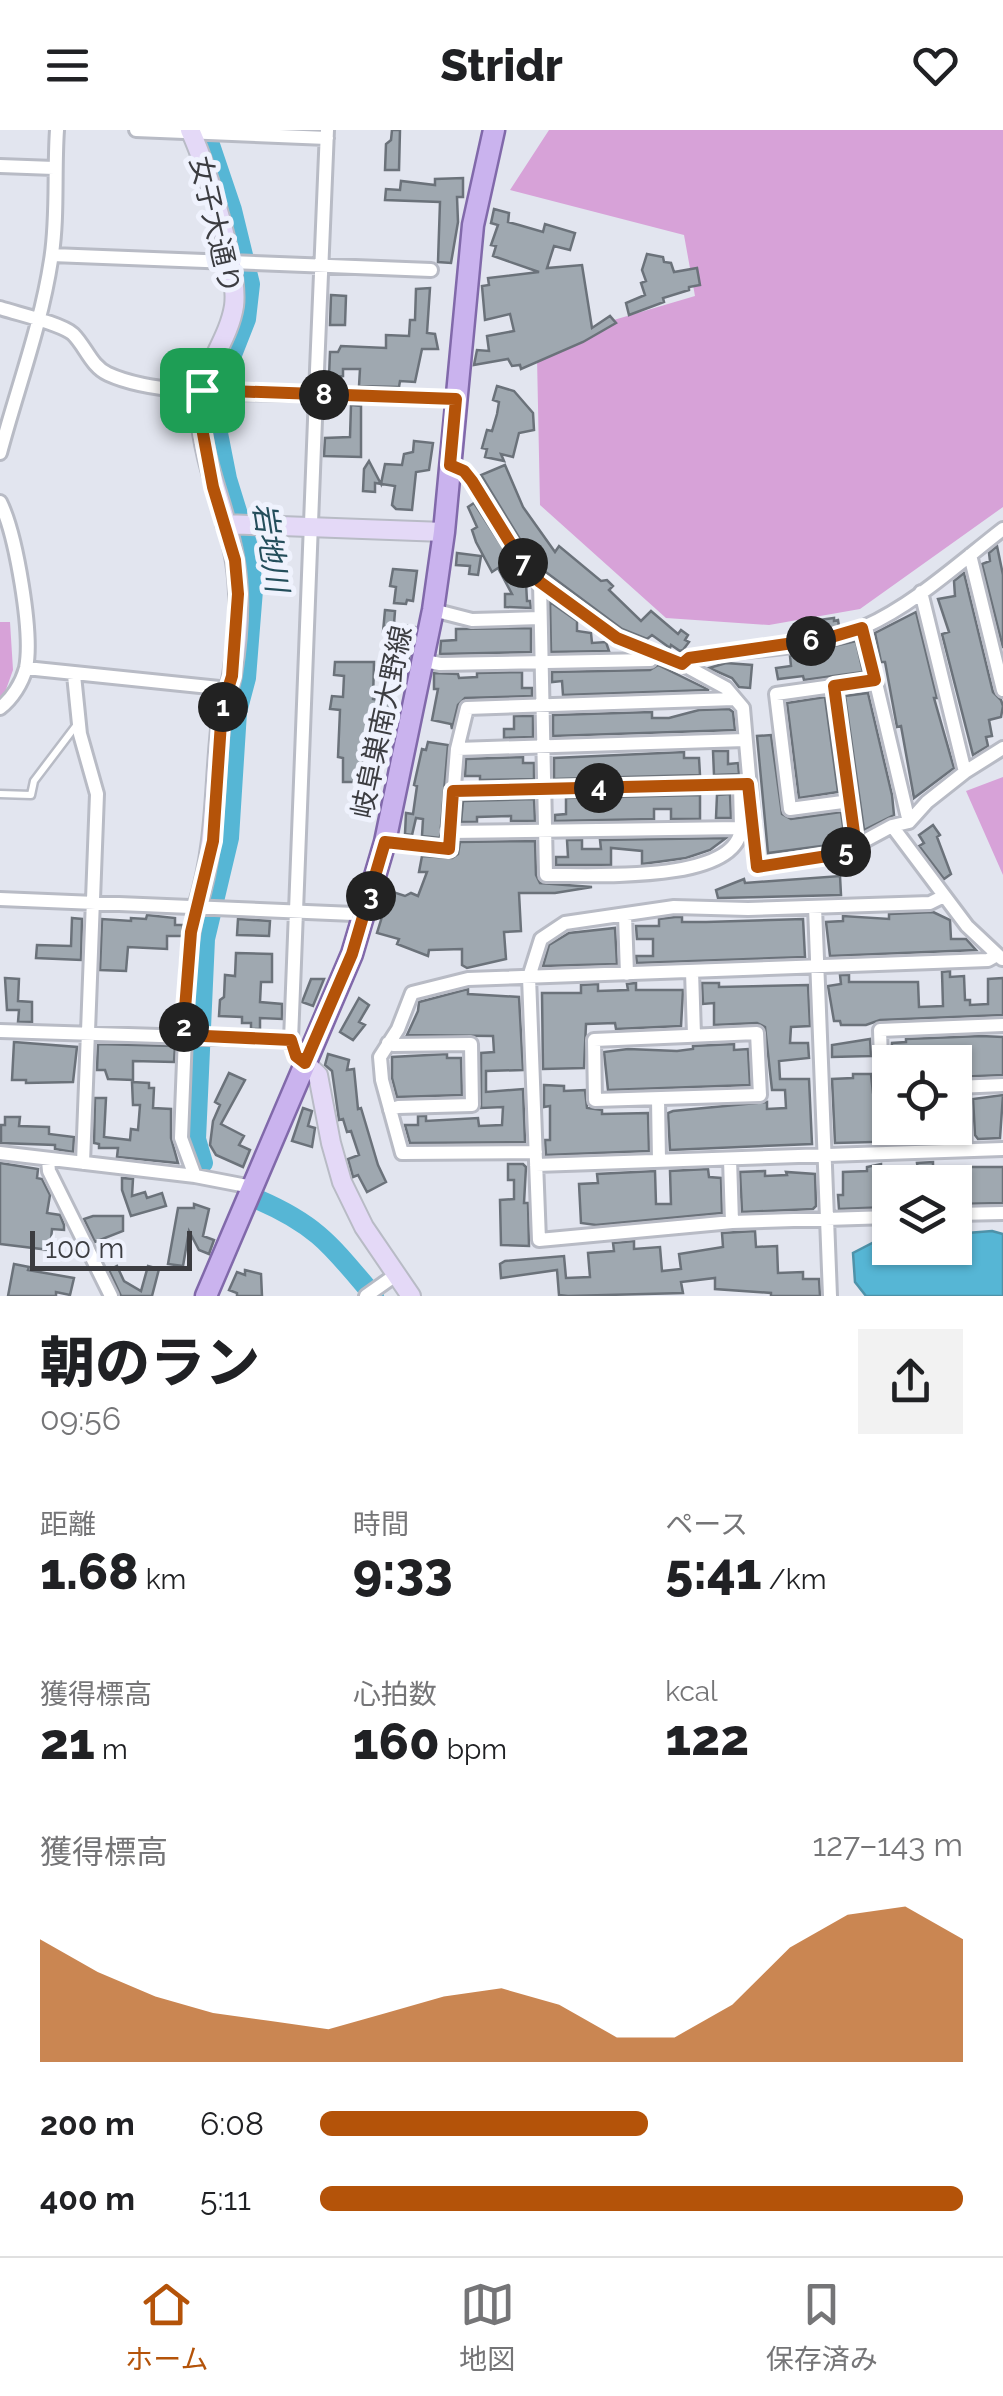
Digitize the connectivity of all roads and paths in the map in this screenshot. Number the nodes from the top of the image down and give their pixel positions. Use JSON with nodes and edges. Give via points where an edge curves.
{"nodes":[{"id":1,"x":56,"y":130,"type":"edge"},
{"id":2,"x":136,"y":130,"type":"edge"},
{"id":3,"x":494,"y":130,"type":"edge"},
{"id":4,"x":192,"y":132,"type":"edge"},
{"id":5,"x":327,"y":134,"type":"edge"},
{"id":6,"x":0,"y":166,"type":"edge"},
{"id":7,"x":54,"y":168,"type":"junction"},
{"id":8,"x":52,"y":255,"type":"junction"},
{"id":9,"x":232,"y":262,"type":"junction"},
{"id":10,"x":322,"y":266,"type":"junction"},
{"id":11,"x":431,"y":270,"type":"dead end"},
{"id":12,"x":0,"y":308,"type":"edge"},
{"id":13,"x":40,"y":322,"type":"junction"},
{"id":14,"x":206,"y":390,"type":"junction"},
{"id":15,"x":316,"y":394,"type":"junction"},
{"id":16,"x":456,"y":399,"type":"junction"},
{"id":17,"x":0,"y":453,"type":"edge"},
{"id":18,"x":450,"y":465,"type":"junction"},
{"id":19,"x":0,"y":502,"type":"edge"},
{"id":20,"x":236,"y":523,"type":"junction"},
{"id":21,"x":312,"y":525,"type":"junction"},
{"id":22,"x":1003,"y":529,"type":"edge"},
{"id":23,"x":444,"y":532,"type":"junction"},
{"id":24,"x":970,"y":555,"type":"junction"},
{"id":25,"x":540,"y":582,"type":"junction"},
{"id":26,"x":922,"y":592,"type":"junction"},
{"id":27,"x":433,"y":610,"type":"junction"},
{"id":28,"x":540,"y":618,"type":"junction"},
{"id":29,"x":862,"y":628,"type":"junction"},
{"id":30,"x":651,"y":652,"type":"junction"},
{"id":31,"x":425,"y":661,"type":"junction"},
{"id":32,"x":541,"y":662,"type":"junction"},
{"id":33,"x":682,"y":664,"type":"junction"},
{"id":34,"x":26,"y":668,"type":"junction"},
{"id":35,"x":74,"y":675,"type":"junction"},
{"id":36,"x":875,"y":680,"type":"junction"},
{"id":37,"x":834,"y":686,"type":"junction"},
{"id":38,"x":229,"y":689,"type":"junction"},
{"id":39,"x":1003,"y":690,"type":"edge"},
{"id":40,"x":734,"y":699,"type":"junction"},
{"id":41,"x":542,"y":706,"type":"junction"},
{"id":42,"x":0,"y":708,"type":"edge"},
{"id":43,"x":79,"y":722,"type":"junction"},
{"id":44,"x":745,"y":740,"type":"junction"},
{"id":45,"x":544,"y":746,"type":"junction"},
{"id":46,"x":1003,"y":748,"type":"edge"},
{"id":47,"x":457,"y":749,"type":"junction"},
{"id":48,"x":965,"y":772,"type":"junction"},
{"id":49,"x":744,"y":784,"type":"junction"},
{"id":50,"x":545,"y":789,"type":"junction"},
{"id":51,"x":453,"y":791,"type":"junction"},
{"id":52,"x":0,"y":794,"type":"edge"},
{"id":53,"x":850,"y":801,"type":"junction"},
{"id":54,"x":909,"y":822,"type":"junction"},
{"id":55,"x":892,"y":826,"type":"junction"},
{"id":56,"x":741,"y":828,"type":"junction"},
{"id":57,"x":546,"y":831,"type":"junction"},
{"id":58,"x":448,"y":832,"type":"junction"},
{"id":59,"x":385,"y":842,"type":"junction"},
{"id":60,"x":859,"y":845,"type":"junction"},
{"id":61,"x":944,"y":896,"type":"junction"},
{"id":62,"x":0,"y":899,"type":"edge"},
{"id":63,"x":92,"y":903,"type":"junction"},
{"id":64,"x":199,"y":907,"type":"junction"},
{"id":65,"x":815,"y":908,"type":"junction"},
{"id":66,"x":297,"y":912,"type":"junction"},
{"id":67,"x":625,"y":914,"type":"junction"},
{"id":68,"x":364,"y":919,"type":"junction"},
{"id":69,"x":1000,"y":957,"type":"edge"},
{"id":70,"x":818,"y":967,"type":"junction"},
{"id":71,"x":692,"y":971,"type":"junction"},
{"id":72,"x":627,"y":974,"type":"junction"},
{"id":73,"x":529,"y":977,"type":"junction"},
{"id":74,"x":1003,"y":1025,"type":"edge"},
{"id":75,"x":0,"y":1031,"type":"edge"},
{"id":76,"x":88,"y":1034,"type":"junction"},
{"id":77,"x":694,"y":1034,"type":"junction"},
{"id":78,"x":186,"y":1035,"type":"junction"},
{"id":79,"x":291,"y":1040,"type":"junction"},
{"id":80,"x":388,"y":1042,"type":"junction"},
{"id":81,"x":881,"y":1045,"type":"edge"},
{"id":82,"x":305,"y":1063,"type":"junction"},
{"id":83,"x":1003,"y":1085,"type":"edge"},
{"id":84,"x":972,"y":1086,"type":"edge"},
{"id":85,"x":658,"y":1099,"type":"junction"},
{"id":86,"x":390,"y":1110,"type":"junction"},
{"id":87,"x":965,"y":1145,"type":"edge"},
{"id":88,"x":1003,"y":1149,"type":"edge"},
{"id":89,"x":965,"y":1150,"type":"junction"},
{"id":90,"x":0,"y":1154,"type":"edge"},
{"id":91,"x":824,"y":1155,"type":"junction"},
{"id":92,"x":730,"y":1158,"type":"junction"},
{"id":93,"x":536,"y":1159,"type":"junction"},
{"id":94,"x":48,"y":1161,"type":"junction"},
{"id":95,"x":658,"y":1161,"type":"junction"},
{"id":96,"x":83,"y":1163,"type":"junction"},
{"id":97,"x":195,"y":1176,"type":"junction"},
{"id":98,"x":252,"y":1187,"type":"junction"},
{"id":99,"x":1003,"y":1212,"type":"edge"},
{"id":100,"x":972,"y":1213,"type":"edge"},
{"id":101,"x":872,"y":1218,"type":"edge"},
{"id":102,"x":827,"y":1220,"type":"junction"},
{"id":103,"x":732,"y":1222,"type":"junction"},
{"id":104,"x":396,"y":1274,"type":"junction"},
{"id":105,"x":371,"y":1292,"type":"edge"},
{"id":106,"x":111,"y":1296,"type":"edge"},
{"id":107,"x":206,"y":1296,"type":"edge"},
{"id":108,"x":410,"y":1296,"type":"edge"},
{"id":109,"x":830,"y":1296,"type":"edge"}],
"edges":[{"from":1,"to":7,"type":"street"},
{"from":2,"to":4,"type":"street"},
{"from":3,"to":16,"type":"main road","name":"岐阜巣南大野線","via":[[473,226]]},
{"from":4,"to":5,"type":"street"},
{"from":4,"to":9,"type":"street","name":"女子大通り"},
{"from":5,"to":10,"type":"street"},
{"from":6,"to":7,"type":"street"},
{"from":7,"to":8,"type":"street"},
{"from":8,"to":9,"type":"street"},
{"from":8,"to":13,"type":"street"},
{"from":9,"to":10,"type":"street"},
{"from":9,"to":14,"type":"street","name":"女子大通り","via":[[234,306]]},
{"from":10,"to":11,"type":"street"},
{"from":10,"to":15,"type":"street"},
{"from":12,"to":13,"type":"street"},
{"from":13,"to":14,"type":"street","via":[[69,330],[105,373]]},
{"from":13,"to":17,"type":"street"},
{"from":14,"to":15,"type":"street"},
{"from":14,"to":20,"type":"street","name":"女子大通り","via":[[199,412],[213,487]]},
{"from":15,"to":16,"type":"street"},
{"from":15,"to":21,"type":"street"},
{"from":16,"to":18,"type":"main road","name":"岐阜巣南大野線"},
{"from":18,"to":23,"type":"main road","name":"岐阜巣南大野線"},
{"from":18,"to":25,"type":"street","via":[[472,481]]},
{"from":19,"to":34,"type":"street","via":[[21,582]]},
{"from":20,"to":21,"type":"street"},
{"from":20,"to":38,"type":"street","name":"女子大通り"},
{"from":21,"to":23,"type":"street"},
{"from":21,"to":66,"type":"street"},
{"from":22,"to":24,"type":"street"},
{"from":23,"to":27,"type":"main road","name":"岐阜巣南大野線"},
{"from":24,"to":26,"type":"street"},
{"from":24,"to":39,"type":"street"},
{"from":25,"to":28,"type":"street"},
{"from":25,"to":30,"type":"street","via":[[617,638]]},
{"from":26,"to":29,"type":"street"},
{"from":26,"to":48,"type":"street"},
{"from":27,"to":28,"type":"street","via":[[472,620]]},
{"from":27,"to":31,"type":"main road","name":"岐阜巣南大野線"},
{"from":28,"to":32,"type":"street"},
{"from":29,"to":33,"type":"street"},
{"from":29,"to":36,"type":"street"},
{"from":30,"to":32,"type":"street","via":[[650,660]]},
{"from":30,"to":33,"type":"street"},
{"from":31,"to":32,"type":"street"},
{"from":31,"to":59,"type":"main road","name":"岐阜巣南大野線"},
{"from":32,"to":41,"type":"street"},
{"from":33,"to":40,"type":"street"},
{"from":34,"to":35,"type":"street"},
{"from":34,"to":42,"type":"street"},
{"from":35,"to":38,"type":"street"},
{"from":35,"to":43,"type":"street"},
{"from":36,"to":37,"type":"street"},
{"from":36,"to":54,"type":"street"},
{"from":37,"to":53,"type":"street"},
{"from":37,"to":53,"type":"street","via":[[776,694],[790,809]]},
{"from":38,"to":64,"type":"street","name":"女子大通り"},
{"from":40,"to":41,"type":"street"},
{"from":40,"to":44,"type":"street","via":[[744,708]]},
{"from":41,"to":45,"type":"street"},
{"from":41,"to":47,"type":"street","via":[[467,708]]},
{"from":43,"to":52,"type":"lane","via":[[31,794]]},
{"from":43,"to":63,"type":"street","via":[[96,794]]},
{"from":44,"to":45,"type":"street"},
{"from":44,"to":49,"type":"street"},
{"from":45,"to":47,"type":"street"},
{"from":45,"to":50,"type":"street"},
{"from":46,"to":48,"type":"street"},
{"from":47,"to":51,"type":"street"},
{"from":48,"to":54,"type":"street"},
{"from":49,"to":50,"type":"street"},
{"from":49,"to":56,"type":"street"},
{"from":49,"to":60,"type":"street","via":[[757,867]]},
{"from":50,"to":51,"type":"street"},
{"from":50,"to":57,"type":"street"},
{"from":51,"to":58,"type":"street"},
{"from":53,"to":60,"type":"street"},
{"from":54,"to":55,"type":"street"},
{"from":55,"to":60,"type":"street"},
{"from":55,"to":61,"type":"street"},
{"from":56,"to":57,"type":"street"},
{"from":56,"to":57,"type":"street","via":[[735,844],[690,869],[546,875]]},
{"from":57,"to":58,"type":"street"},
{"from":58,"to":59,"type":"street","via":[[449,849]]},
{"from":59,"to":68,"type":"main road","name":"岐阜巣南大野線"},
{"from":61,"to":65,"type":"street","via":[[930,903]]},
{"from":61,"to":69,"type":"street"},
{"from":62,"to":63,"type":"street"},
{"from":63,"to":64,"type":"street"},
{"from":63,"to":76,"type":"street"},
{"from":64,"to":66,"type":"street"},
{"from":64,"to":78,"type":"street","via":[[188,959]]},
{"from":65,"to":67,"type":"street","via":[[674,907]]},
{"from":65,"to":70,"type":"street"},
{"from":66,"to":68,"type":"street"},
{"from":66,"to":79,"type":"street"},
{"from":67,"to":72,"type":"street"},
{"from":67,"to":73,"type":"street","via":[[565,922],[541,939]]},
{"from":68,"to":82,"type":"main road","name":"岐阜巣南大野線"},
{"from":69,"to":70,"type":"street"},
{"from":70,"to":71,"type":"street"},
{"from":70,"to":91,"type":"street"},
{"from":71,"to":72,"type":"street"},
{"from":71,"to":77,"type":"street"},
{"from":72,"to":73,"type":"street"},
{"from":73,"to":80,"type":"street","via":[[468,980],[412,993]]},
{"from":73,"to":93,"type":"street"},
{"from":74,"to":81,"type":"street","via":[[880,1030]]},
{"from":75,"to":76,"type":"street"},
{"from":76,"to":78,"type":"street"},
{"from":76,"to":96,"type":"street"},
{"from":77,"to":85,"type":"street","via":[[594,1040],[595,1100]]},
{"from":77,"to":85,"type":"street","via":[[757,1033],[760,1095]]},
{"from":78,"to":79,"type":"street"},
{"from":78,"to":97,"type":"street","via":[[181,1138]]},
{"from":79,"to":82,"type":"street"},
{"from":80,"to":86,"type":"street","via":[[380,1057]]},
{"from":80,"to":86,"type":"street","via":[[471,1044],[472,1105]]},
{"from":82,"to":98,"type":"main road","name":"岐阜巣南大野線"},
{"from":82,"to":104,"type":"street","via":[[318,1075],[342,1182]]},
{"from":83,"to":84,"type":"street"},
{"from":85,"to":95,"type":"street"},
{"from":86,"to":93,"type":"street","via":[[402,1153]]},
{"from":87,"to":89,"type":"street"},
{"from":88,"to":89,"type":"street"},
{"from":89,"to":91,"type":"street"},
{"from":90,"to":94,"type":"street"},
{"from":91,"to":92,"type":"street"},
{"from":91,"to":102,"type":"street"},
{"from":92,"to":95,"type":"street"},
{"from":92,"to":103,"type":"street"},
{"from":93,"to":95,"type":"street"},
{"from":93,"to":103,"type":"street","via":[[540,1240]]},
{"from":94,"to":96,"type":"street"},
{"from":94,"to":106,"type":"street"},
{"from":96,"to":97,"type":"street"},
{"from":97,"to":98,"type":"street"},
{"from":98,"to":107,"type":"main road","name":"岐阜巣南大野線"},
{"from":99,"to":100,"type":"street"},
{"from":101,"to":102,"type":"street"},
{"from":102,"to":103,"type":"street"},
{"from":102,"to":109,"type":"street"},
{"from":104,"to":105,"type":"street"},
{"from":104,"to":108,"type":"street"}]}
